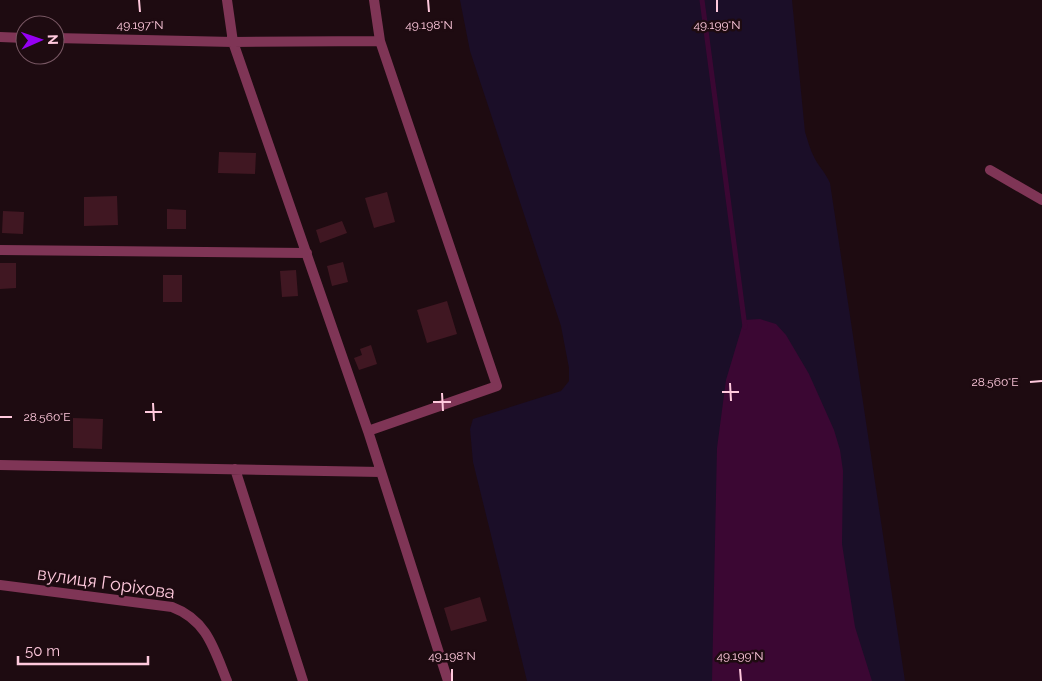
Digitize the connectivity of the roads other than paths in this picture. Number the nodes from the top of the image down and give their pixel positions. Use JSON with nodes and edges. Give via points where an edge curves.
{"nodes":[{"id":1,"x":228,"y":0,"type":"edge"},
{"id":2,"x":374,"y":0,"type":"edge"},
{"id":3,"x":0,"y":37,"type":"edge"},
{"id":4,"x":15,"y":38,"type":"edge"},
{"id":5,"x":65,"y":38,"type":"edge"},
{"id":6,"x":380,"y":41,"type":"junction"},
{"id":7,"x":234,"y":42,"type":"junction"},
{"id":8,"x":990,"y":170,"type":"dead end"},
{"id":9,"x":1042,"y":200,"type":"edge"},
{"id":10,"x":0,"y":250,"type":"edge"},
{"id":11,"x":307,"y":253,"type":"junction"},
{"id":12,"x":368,"y":431,"type":"junction"},
{"id":13,"x":0,"y":465,"type":"edge"},
{"id":14,"x":235,"y":469,"type":"junction"},
{"id":15,"x":381,"y":472,"type":"junction"},
{"id":16,"x":0,"y":585,"type":"edge"},
{"id":17,"x":227,"y":681,"type":"edge"},
{"id":18,"x":302,"y":681,"type":"edge"},
{"id":19,"x":448,"y":681,"type":"edge"}],
"edges":[{"from":1,"to":7,"type":"street"},
{"from":2,"to":6,"type":"street"},
{"from":3,"to":4,"type":"street"},
{"from":5,"to":7,"type":"street"},
{"from":6,"to":7,"type":"street"},
{"from":6,"to":12,"type":"street","via":[[497,386]]},
{"from":7,"to":11,"type":"street"},
{"from":8,"to":9,"type":"street"},
{"from":10,"to":11,"type":"street"},
{"from":11,"to":12,"type":"street"},
{"from":12,"to":15,"type":"street"},
{"from":13,"to":14,"type":"street"},
{"from":14,"to":15,"type":"street"},
{"from":14,"to":18,"type":"street"},
{"from":15,"to":19,"type":"street"},
{"from":16,"to":17,"type":"street","name":"вулиця Горіхова","via":[[184,611],[194,618],[210,639]]}]}
